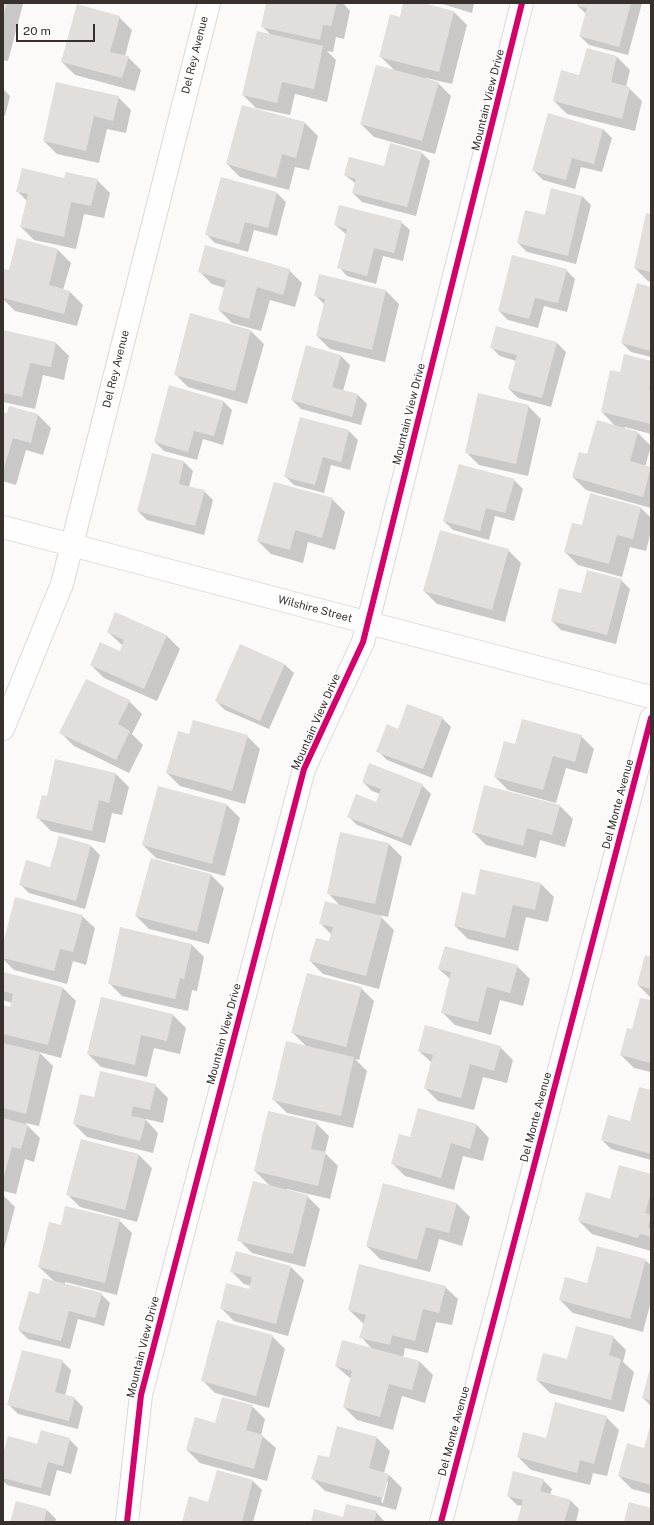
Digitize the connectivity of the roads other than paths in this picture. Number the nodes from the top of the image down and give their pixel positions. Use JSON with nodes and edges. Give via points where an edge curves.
{"nodes":[{"id":1,"x":209,"y":3,"type":"edge"},
{"id":2,"x":522,"y":3,"type":"edge"},
{"id":3,"x":3,"y":527,"type":"edge"},
{"id":4,"x":72,"y":545,"type":"junction"},
{"id":5,"x":367,"y":622,"type":"junction"},
{"id":6,"x":651,"y":698,"type":"edge"},
{"id":7,"x":651,"y":718,"type":"edge"},
{"id":8,"x":3,"y":729,"type":"edge"},
{"id":9,"x":127,"y":1522,"type":"edge"},
{"id":10,"x":441,"y":1522,"type":"edge"}],
"edges":[{"from":1,"to":4,"type":"street","name":"Del Rey Avenue"},
{"from":2,"to":5,"type":"street","name":"Mountain View Drive"},
{"from":3,"to":4,"type":"street","name":"Wilshire Street"},
{"from":4,"to":5,"type":"street","name":"Wilshire Street"},
{"from":4,"to":8,"type":"street","name":"Del Rey Avenue","via":[[62,584]]},
{"from":5,"to":6,"type":"street","name":"Wilshire Street"},
{"from":5,"to":9,"type":"street","name":"Mountain View Drive","via":[[363,642],[304,769],[140,1395]]},
{"from":7,"to":10,"type":"street","name":"Del Monte Avenue"}]}
